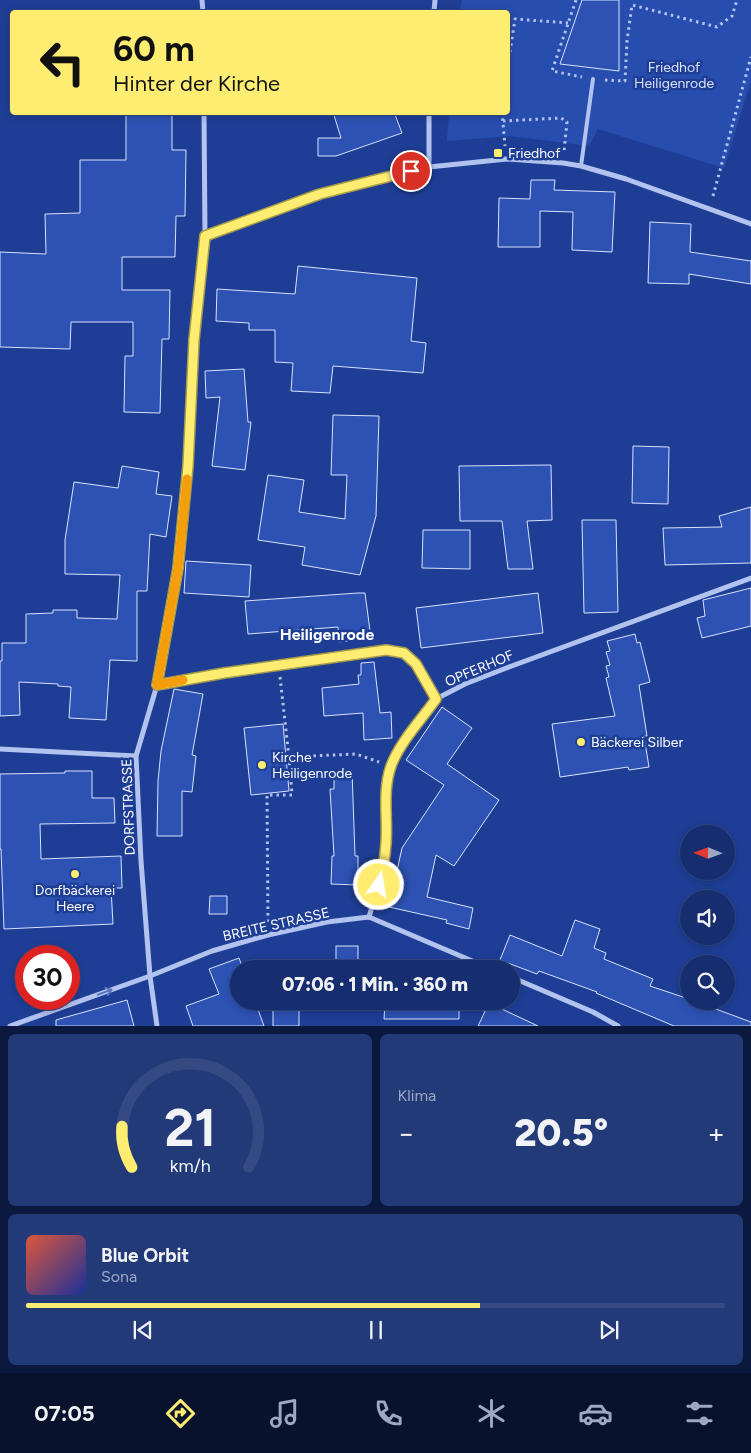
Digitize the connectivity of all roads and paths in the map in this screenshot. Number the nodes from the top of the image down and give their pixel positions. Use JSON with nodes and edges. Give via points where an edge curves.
{"nodes":[{"id":1,"x":576,"y":0,"type":"edge"},
{"id":2,"x":738,"y":0,"type":"edge"},
{"id":3,"x":568,"y":24,"type":"junction"},
{"id":4,"x":510,"y":52,"type":"edge"},
{"id":5,"x":751,"y":57,"type":"edge"},
{"id":6,"x":593,"y":79,"type":"junction"},
{"id":7,"x":204,"y":115,"type":"edge"},
{"id":8,"x":429,"y":115,"type":"edge"},
{"id":9,"x":502,"y":115,"type":"edge"},
{"id":10,"x":503,"y":121,"type":"junction"},
{"id":11,"x":507,"y":159,"type":"junction"},
{"id":12,"x":563,"y":163,"type":"junction"},
{"id":13,"x":429,"y":166,"type":"junction"},
{"id":14,"x":581,"y":166,"type":"junction"},
{"id":15,"x":709,"y":208,"type":"junction"},
{"id":16,"x":751,"y":224,"type":"edge"},
{"id":17,"x":205,"y":236,"type":"junction"},
{"id":18,"x":751,"y":578,"type":"edge"},
{"id":19,"x":279,"y":666,"type":"junction"},
{"id":20,"x":157,"y":685,"type":"junction"},
{"id":21,"x":436,"y":699,"type":"junction"},
{"id":22,"x":0,"y":749,"type":"edge"},
{"id":23,"x":136,"y":756,"type":"junction"},
{"id":24,"x":289,"y":757,"type":"junction"},
{"id":25,"x":391,"y":766,"type":"junction"},
{"id":26,"x":369,"y":918,"type":"junction"},
{"id":27,"x":268,"y":936,"type":"junction"},
{"id":28,"x":469,"y":960,"type":"edge"},
{"id":29,"x":150,"y":976,"type":"junction"},
{"id":30,"x":520,"y":981,"type":"edge"},
{"id":31,"x":10,"y":1026,"type":"edge"},
{"id":32,"x":157,"y":1026,"type":"edge"},
{"id":33,"x":618,"y":1026,"type":"edge"}],
"edges":[{"from":1,"to":3,"type":"path"},
{"from":2,"to":6,"type":"path","via":[[732,16],[717,27],[632,5],[625,81]]},
{"from":3,"to":4,"type":"path","via":[[515,19]]},
{"from":3,"to":6,"type":"path","via":[[552,71]]},
{"from":5,"to":15,"type":"path"},
{"from":6,"to":14,"type":"lane"},
{"from":7,"to":17,"type":"street","name":"DORFSTRASSE"},
{"from":8,"to":13,"type":"street"},
{"from":9,"to":10,"type":"path"},
{"from":10,"to":11,"type":"path"},
{"from":10,"to":12,"type":"path","via":[[561,118],[567,122]]},
{"from":11,"to":12,"type":"street"},
{"from":11,"to":13,"type":"street"},
{"from":12,"to":14,"type":"street"},
{"from":13,"to":17,"type":"street","via":[[320,194]]},
{"from":14,"to":15,"type":"street"},
{"from":15,"to":16,"type":"street"},
{"from":17,"to":20,"type":"street","name":"DORFSTRASSE","via":[[194,340],[188,466],[178,568]]},
{"from":18,"to":21,"type":"street","name":"OPFERHOF","via":[[500,670]]},
{"from":19,"to":20,"type":"street"},
{"from":19,"to":21,"type":"street","via":[[386,650],[404,653],[416,664]]},
{"from":19,"to":24,"type":"path"},
{"from":20,"to":23,"type":"street","name":"DORFSTRASSE"},
{"from":21,"to":25,"type":"street","name":"OPFERHOF","via":[[400,748]]},
{"from":22,"to":23,"type":"street"},
{"from":23,"to":29,"type":"street","name":"DORFSTRASSE"},
{"from":24,"to":25,"type":"path","via":[[356,754]]},
{"from":24,"to":27,"type":"path","via":[[292,795],[268,795]]},
{"from":25,"to":26,"type":"street","name":"OPFERHOF","via":[[386,789],[383,869]]},
{"from":26,"to":27,"type":"street","name":"BREITE STRASSE","via":[[327,922]]},
{"from":26,"to":28,"type":"street","name":"BREITE STRASSE"},
{"from":27,"to":29,"type":"street","name":"BREITE STRASSE","via":[[212,951]]},
{"from":31,"to":29,"type":"street","name":"BREITE STRASSE","one_way":true},
{"from":29,"to":32,"type":"street","name":"DORFSTRASSE"},
{"from":30,"to":33,"type":"street"}]}
